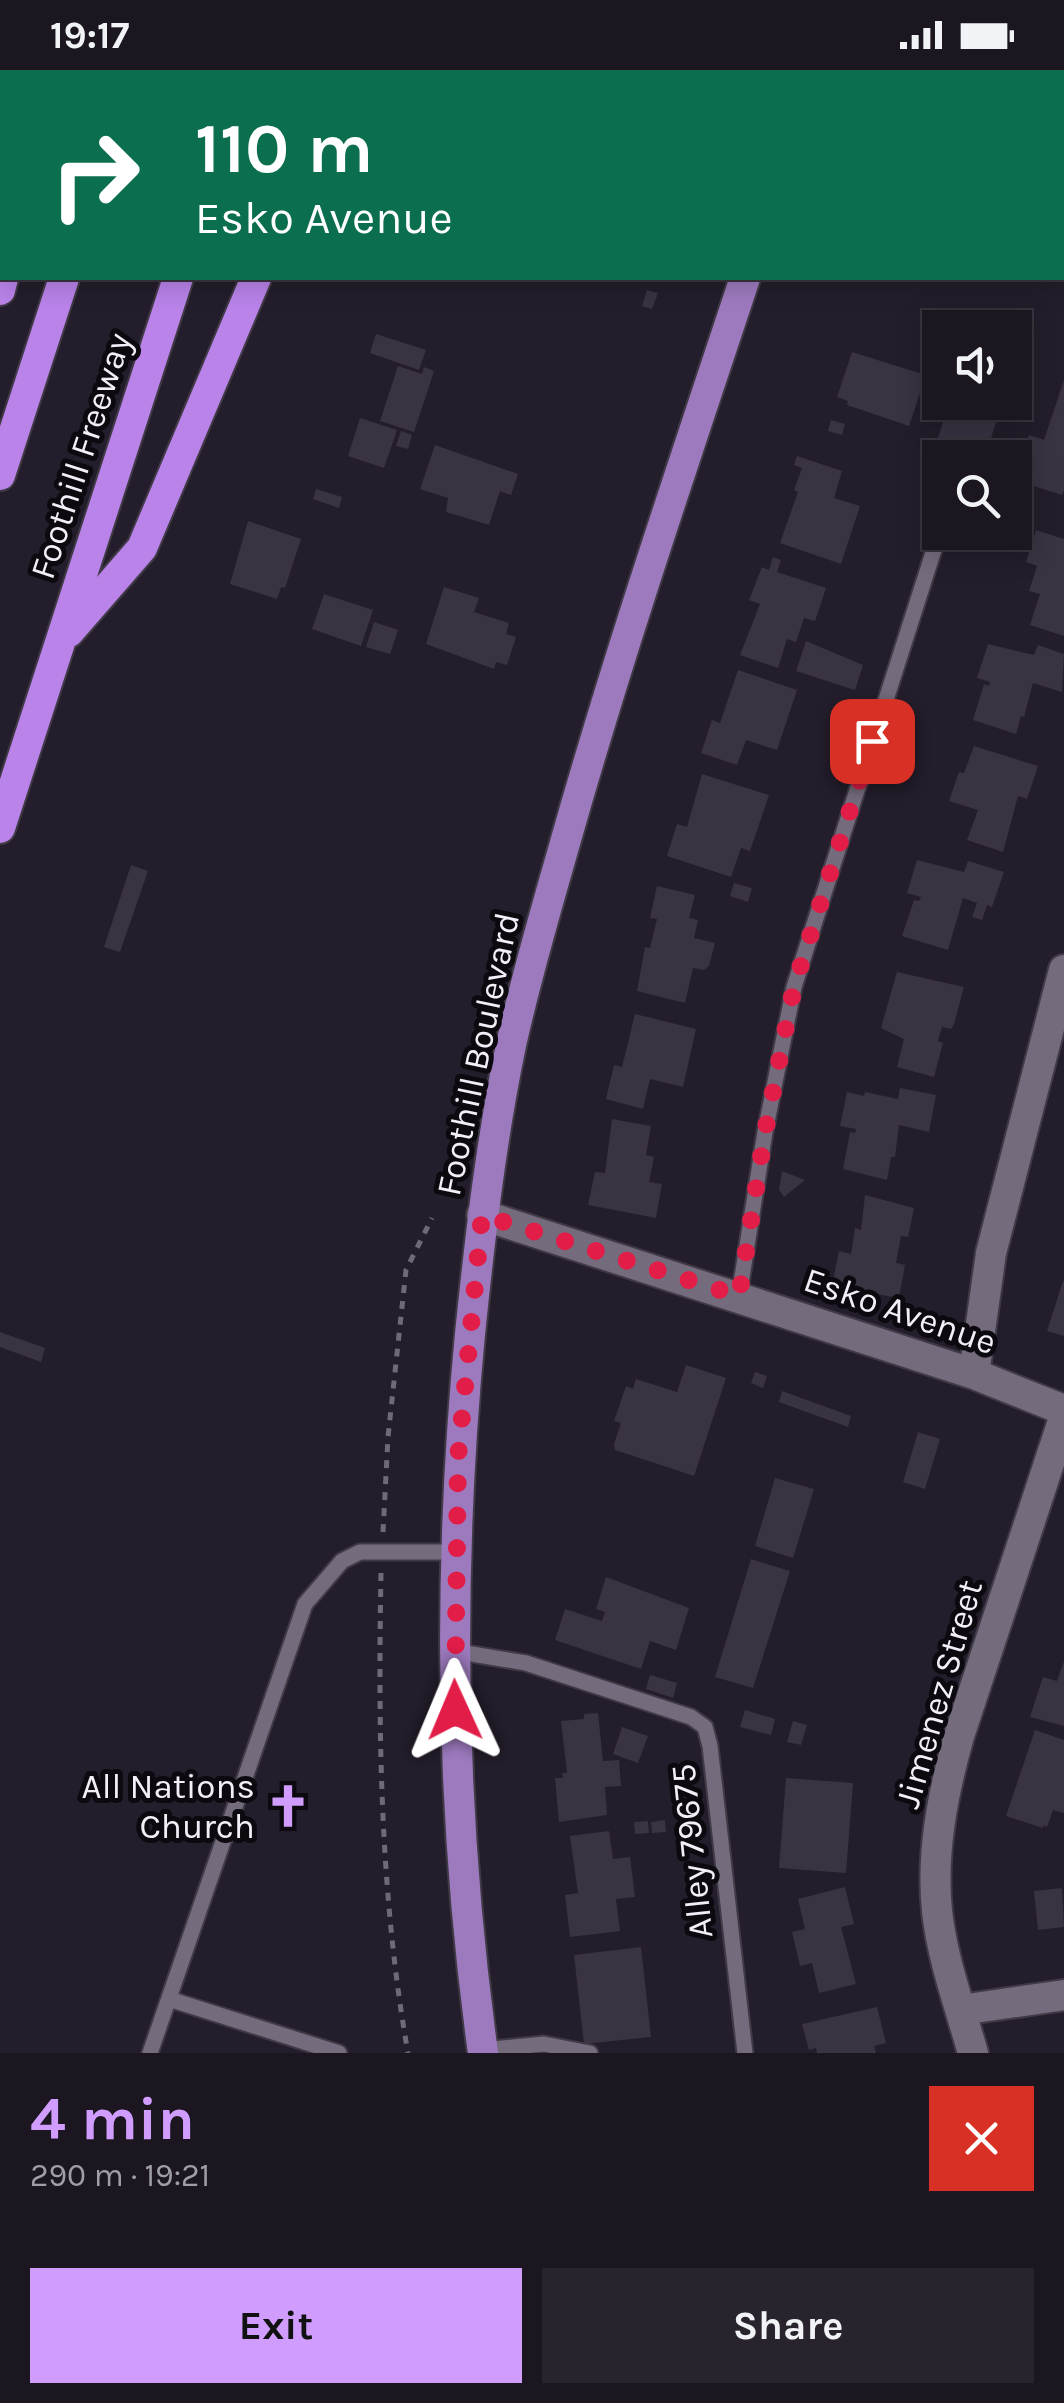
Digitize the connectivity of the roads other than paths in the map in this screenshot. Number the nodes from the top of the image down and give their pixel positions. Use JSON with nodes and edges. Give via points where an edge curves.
{"nodes":[{"id":1,"x":63,"y":280,"type":"edge"},
{"id":2,"x":177,"y":280,"type":"edge"},
{"id":3,"x":255,"y":280,"type":"edge"},
{"id":4,"x":744,"y":280,"type":"edge"},
{"id":5,"x":0,"y":475,"type":"edge"},
{"id":6,"x":934,"y":550,"type":"edge"},
{"id":7,"x":61,"y":642,"type":"junction"},
{"id":8,"x":0,"y":828,"type":"edge"},
{"id":9,"x":1062,"y":982,"type":"edge"},
{"id":10,"x":482,"y":1215,"type":"junction"},
{"id":11,"x":739,"y":1296,"type":"junction"},
{"id":12,"x":974,"y":1374,"type":"junction"},
{"id":13,"x":1064,"y":1410,"type":"edge"},
{"id":14,"x":1064,"y":1418,"type":"edge"},
{"id":15,"x":455,"y":1552,"type":"junction"},
{"id":16,"x":454,"y":1651,"type":"junction"},
{"id":17,"x":1064,"y":1995,"type":"edge"},
{"id":18,"x":168,"y":1999,"type":"junction"},
{"id":19,"x":960,"y":2010,"type":"junction"},
{"id":20,"x":483,"y":2052,"type":"edge"},
{"id":21,"x":150,"y":2053,"type":"edge"},
{"id":22,"x":339,"y":2053,"type":"edge"},
{"id":23,"x":590,"y":2053,"type":"edge"},
{"id":24,"x":744,"y":2053,"type":"edge"},
{"id":25,"x":973,"y":2053,"type":"edge"}],
"edges":[{"from":1,"to":5,"type":"highway","name":"Foothill Freeway"},
{"from":2,"to":7,"type":"highway","name":"Foothill Freeway"},
{"from":3,"to":7,"type":"highway","via":[[142,548]]},
{"from":4,"to":10,"type":"main road","name":"Foothill Boulevard","via":[[601,717],[528,974]]},
{"from":6,"to":11,"type":"lane","via":[[794,987]]},
{"from":7,"to":8,"type":"highway","name":"Foothill Freeway"},
{"from":9,"to":12,"type":"street","via":[[991,1254]]},
{"from":10,"to":11,"type":"street","name":"Esko Avenue"},
{"from":10,"to":15,"type":"main road","name":"Foothill Boulevard"},
{"from":11,"to":12,"type":"street","name":"Esko Avenue"},
{"from":12,"to":13,"type":"street","name":"Esko Avenue"},
{"from":14,"to":19,"type":"street","name":"Jimenez Street","via":[[945,1788],[937,1914]]},
{"from":15,"to":16,"type":"main road","name":"Foothill Boulevard"},
{"from":15,"to":18,"type":"lane","via":[[360,1552],[342,1561],[305,1604]]},
{"from":16,"to":20,"type":"main road","name":"Foothill Boulevard","via":[[460,1826]]},
{"from":16,"to":24,"type":"lane","name":"Alley 79675","via":[[526,1664],[705,1728]]},
{"from":17,"to":19,"type":"street"},
{"from":18,"to":21,"type":"lane"},
{"from":18,"to":22,"type":"lane"},
{"from":19,"to":25,"type":"street","name":"Jimenez Street"},
{"from":20,"to":23,"type":"lane","via":[[544,2044]]}]}
